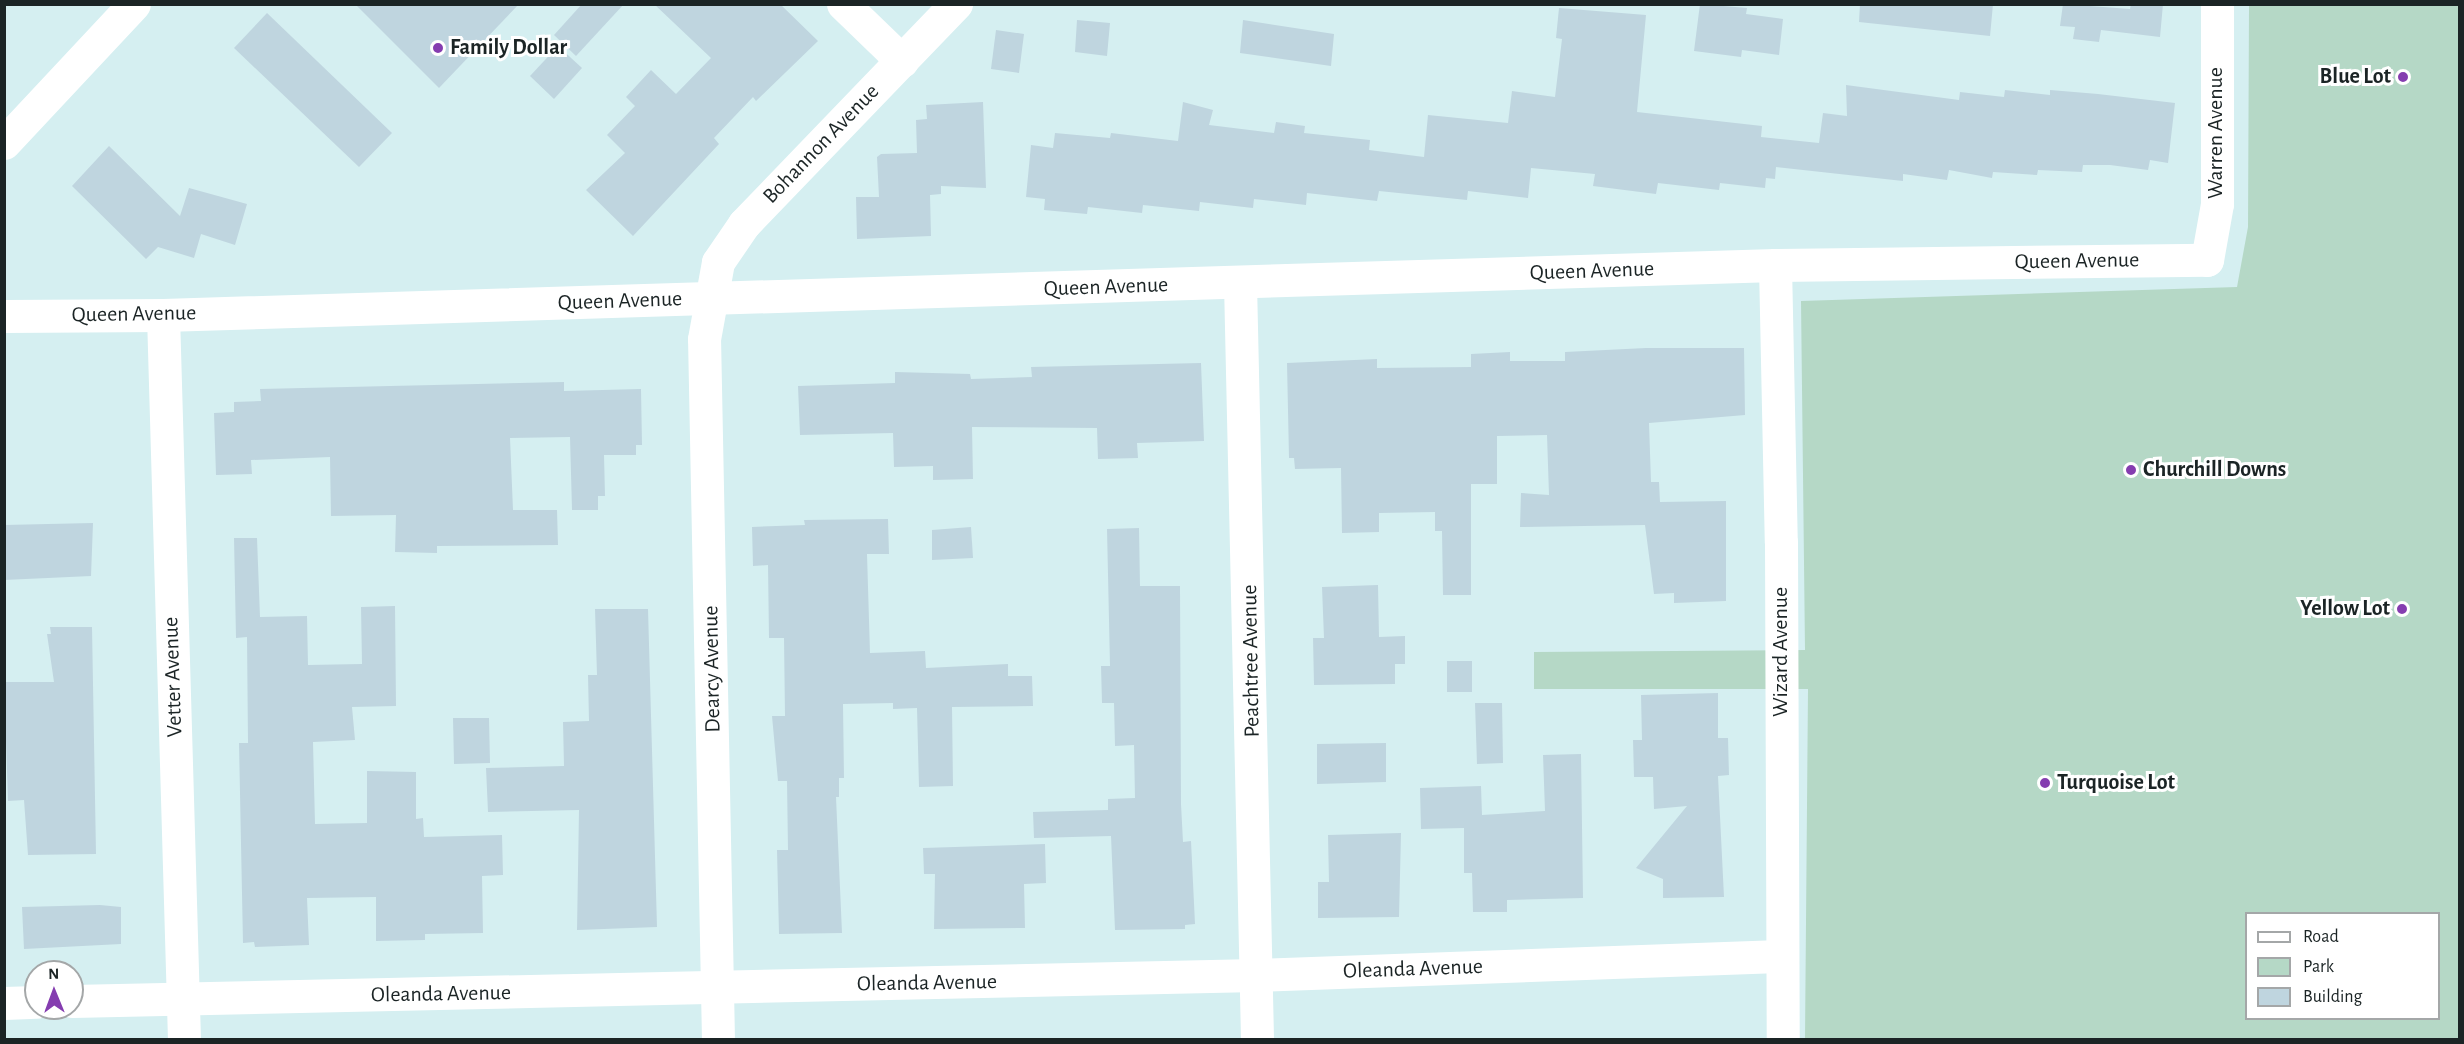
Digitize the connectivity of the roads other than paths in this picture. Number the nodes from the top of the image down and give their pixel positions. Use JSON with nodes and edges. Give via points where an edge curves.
{"nodes":[{"id":1,"x":134,"y":4,"type":"edge"},
{"id":2,"x":843,"y":4,"type":"edge"},
{"id":3,"x":956,"y":4,"type":"edge"},
{"id":4,"x":2217,"y":4,"type":"edge"},
{"id":5,"x":902,"y":61,"type":"junction"},
{"id":6,"x":4,"y":143,"type":"edge"},
{"id":7,"x":2207,"y":260,"type":"joint"},
{"id":8,"x":1775,"y":265,"type":"junction"},
{"id":9,"x":1240,"y":283,"type":"junction"},
{"id":10,"x":710,"y":298,"type":"junction"},
{"id":11,"x":163,"y":315,"type":"junction"},
{"id":12,"x":4,"y":316,"type":"edge"},
{"id":13,"x":1781,"y":956,"type":"junction"},
{"id":14,"x":1257,"y":975,"type":"junction"},
{"id":15,"x":719,"y":988,"type":"junction"},
{"id":16,"x":182,"y":998,"type":"junction"},
{"id":17,"x":84,"y":1001,"type":"edge"},
{"id":18,"x":24,"y":1002,"type":"edge"},
{"id":19,"x":4,"y":1003,"type":"edge"},
{"id":20,"x":184,"y":1040,"type":"edge"},
{"id":21,"x":718,"y":1040,"type":"edge"},
{"id":22,"x":1257,"y":1040,"type":"edge"},
{"id":23,"x":1783,"y":1040,"type":"edge"}],
"edges":[{"from":1,"to":6,"type":"street"},
{"from":2,"to":5,"type":"street"},
{"from":3,"to":5,"type":"street","name":"Bohannon Avenue"},
{"from":4,"to":7,"type":"street","name":"Warren Avenue","via":[[2217,204]]},
{"from":5,"to":10,"type":"street","name":"Bohannon Avenue","via":[[744,224],[718,262]]},
{"from":7,"to":8,"type":"street","name":"Queen Avenue"},
{"from":8,"to":9,"type":"street","name":"Queen Avenue"},
{"from":8,"to":13,"type":"street","name":"Wizard Avenue","via":[[1781,542]]},
{"from":9,"to":10,"type":"street","name":"Queen Avenue"},
{"from":9,"to":14,"type":"street","name":"Peachtree Avenue"},
{"from":10,"to":11,"type":"street","name":"Queen Avenue"},
{"from":10,"to":15,"type":"street","name":"Dearcy Avenue","via":[[704,339]]},
{"from":11,"to":12,"type":"street","name":"Queen Avenue"},
{"from":11,"to":16,"type":"street","name":"Vetter Avenue"},
{"from":13,"to":14,"type":"street","name":"Oleanda Avenue"},
{"from":13,"to":23,"type":"street","name":"Wizard Avenue"},
{"from":14,"to":15,"type":"street","name":"Oleanda Avenue"},
{"from":14,"to":22,"type":"street","name":"Peachtree Avenue"},
{"from":15,"to":16,"type":"street","name":"Oleanda Avenue"},
{"from":15,"to":21,"type":"street","name":"Dearcy Avenue"},
{"from":16,"to":17,"type":"street","name":"Oleanda Avenue"},
{"from":16,"to":20,"type":"street","name":"Vetter Avenue"},
{"from":18,"to":19,"type":"street"}]}
